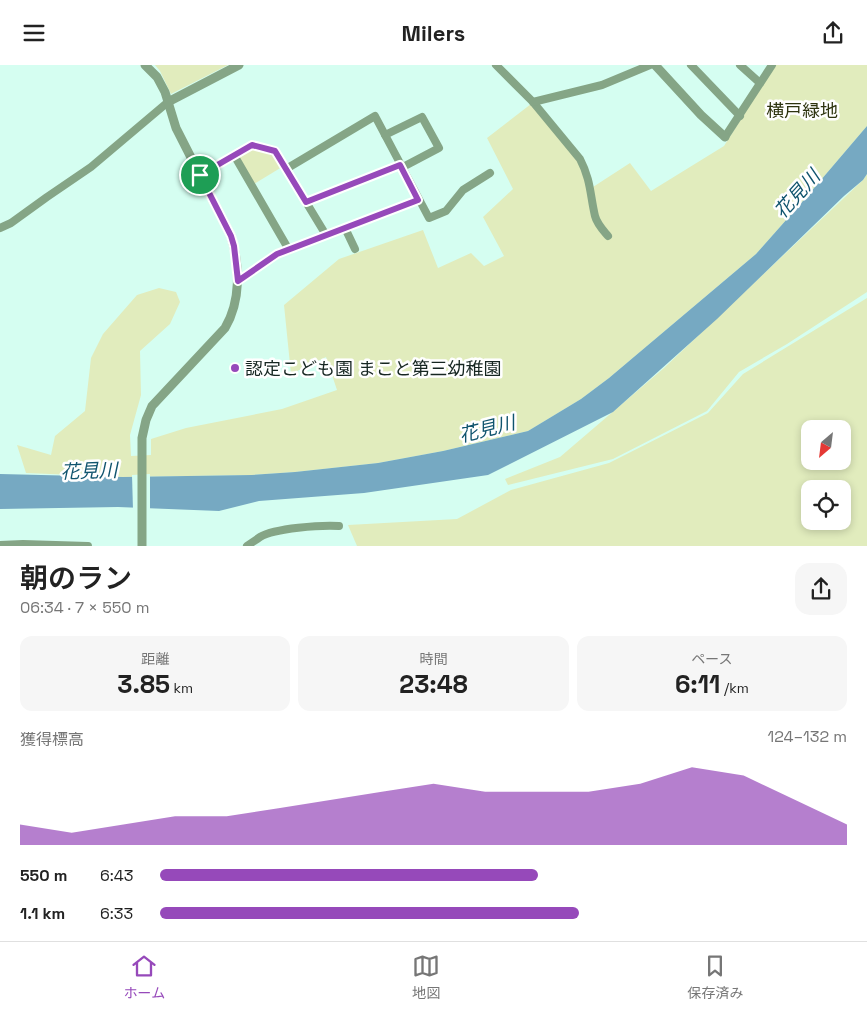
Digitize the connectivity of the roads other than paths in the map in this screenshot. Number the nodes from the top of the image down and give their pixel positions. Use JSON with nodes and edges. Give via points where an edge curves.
{"nodes":[{"id":1,"x":145,"y":65,"type":"edge"},
{"id":2,"x":239,"y":65,"type":"edge"},
{"id":3,"x":496,"y":65,"type":"edge"},
{"id":4,"x":650,"y":65,"type":"edge"},
{"id":5,"x":655,"y":65,"type":"edge"},
{"id":6,"x":691,"y":65,"type":"edge"},
{"id":7,"x":740,"y":65,"type":"edge"},
{"id":8,"x":772,"y":65,"type":"edge"},
{"id":9,"x":760,"y":83,"type":"junction"},
{"id":10,"x":168,"y":102,"type":"junction"},
{"id":11,"x":533,"y":102,"type":"junction"},
{"id":12,"x":740,"y":115,"type":"junction"},
{"id":13,"x":385,"y":135,"type":"junction"},
{"id":14,"x":725,"y":137,"type":"joint"},
{"id":15,"x":234,"y":155,"type":"junction"},
{"id":16,"x":401,"y":167,"type":"junction"},
{"id":17,"x":286,"y":169,"type":"junction"},
{"id":18,"x":490,"y":173,"type":"dead end"},
{"id":19,"x":200,"y":175,"type":"junction"},
{"id":20,"x":418,"y":200,"type":"junction"},
{"id":21,"x":306,"y":202,"type":"junction"},
{"id":22,"x":0,"y":228,"type":"edge"},
{"id":23,"x":345,"y":228,"type":"junction"},
{"id":24,"x":326,"y":235,"type":"junction"},
{"id":25,"x":608,"y":237,"type":"dead end"},
{"id":26,"x":355,"y":249,"type":"dead end"},
{"id":27,"x":289,"y":250,"type":"junction"},
{"id":28,"x":238,"y":281,"type":"junction"},
{"id":29,"x":339,"y":526,"type":"dead end"},
{"id":30,"x":0,"y":545,"type":"edge"},
{"id":31,"x":142,"y":545,"type":"edge"},
{"id":32,"x":88,"y":546,"type":"edge"},
{"id":33,"x":247,"y":546,"type":"edge"}],
"edges":[{"from":1,"to":10,"type":"street","via":[[157,77]]},
{"from":2,"to":10,"type":"street"},
{"from":3,"to":11,"type":"street"},
{"from":4,"to":11,"type":"street","via":[[602,85]]},
{"from":5,"to":14,"type":"street"},
{"from":6,"to":12,"type":"street"},
{"from":7,"to":9,"type":"street"},
{"from":8,"to":9,"type":"street"},
{"from":9,"to":12,"type":"street"},
{"from":10,"to":19,"type":"street","via":[[176,128]]},
{"from":10,"to":22,"type":"street","via":[[91,167]]},
{"from":11,"to":25,"type":"street","via":[[580,159],[586,170],[595,216]]},
{"from":12,"to":14,"type":"street"},
{"from":13,"to":16,"type":"street"},
{"from":13,"to":16,"type":"street","via":[[422,117],[439,148]]},
{"from":13,"to":17,"type":"street","via":[[375,116]]},
{"from":15,"to":17,"type":"street","via":[[252,145],[275,151]]},
{"from":15,"to":19,"type":"street"},
{"from":15,"to":27,"type":"street"},
{"from":16,"to":20,"type":"street"},
{"from":16,"to":21,"type":"street"},
{"from":17,"to":21,"type":"street"},
{"from":18,"to":20,"type":"street","via":[[463,190],[446,211],[429,218]]},
{"from":19,"to":28,"type":"street","via":[[231,236]]},
{"from":20,"to":23,"type":"street"},
{"from":21,"to":24,"type":"street"},
{"from":23,"to":24,"type":"street"},
{"from":23,"to":26,"type":"street"},
{"from":24,"to":27,"type":"street"},
{"from":27,"to":28,"type":"street","via":[[277,254]]},
{"from":28,"to":31,"type":"street","via":[[237,300],[225,328],[152,406],[146,420],[142,438]]},
{"from":29,"to":33,"type":"street","via":[[288,529],[260,537]]},
{"from":30,"to":32,"type":"street"}]}
